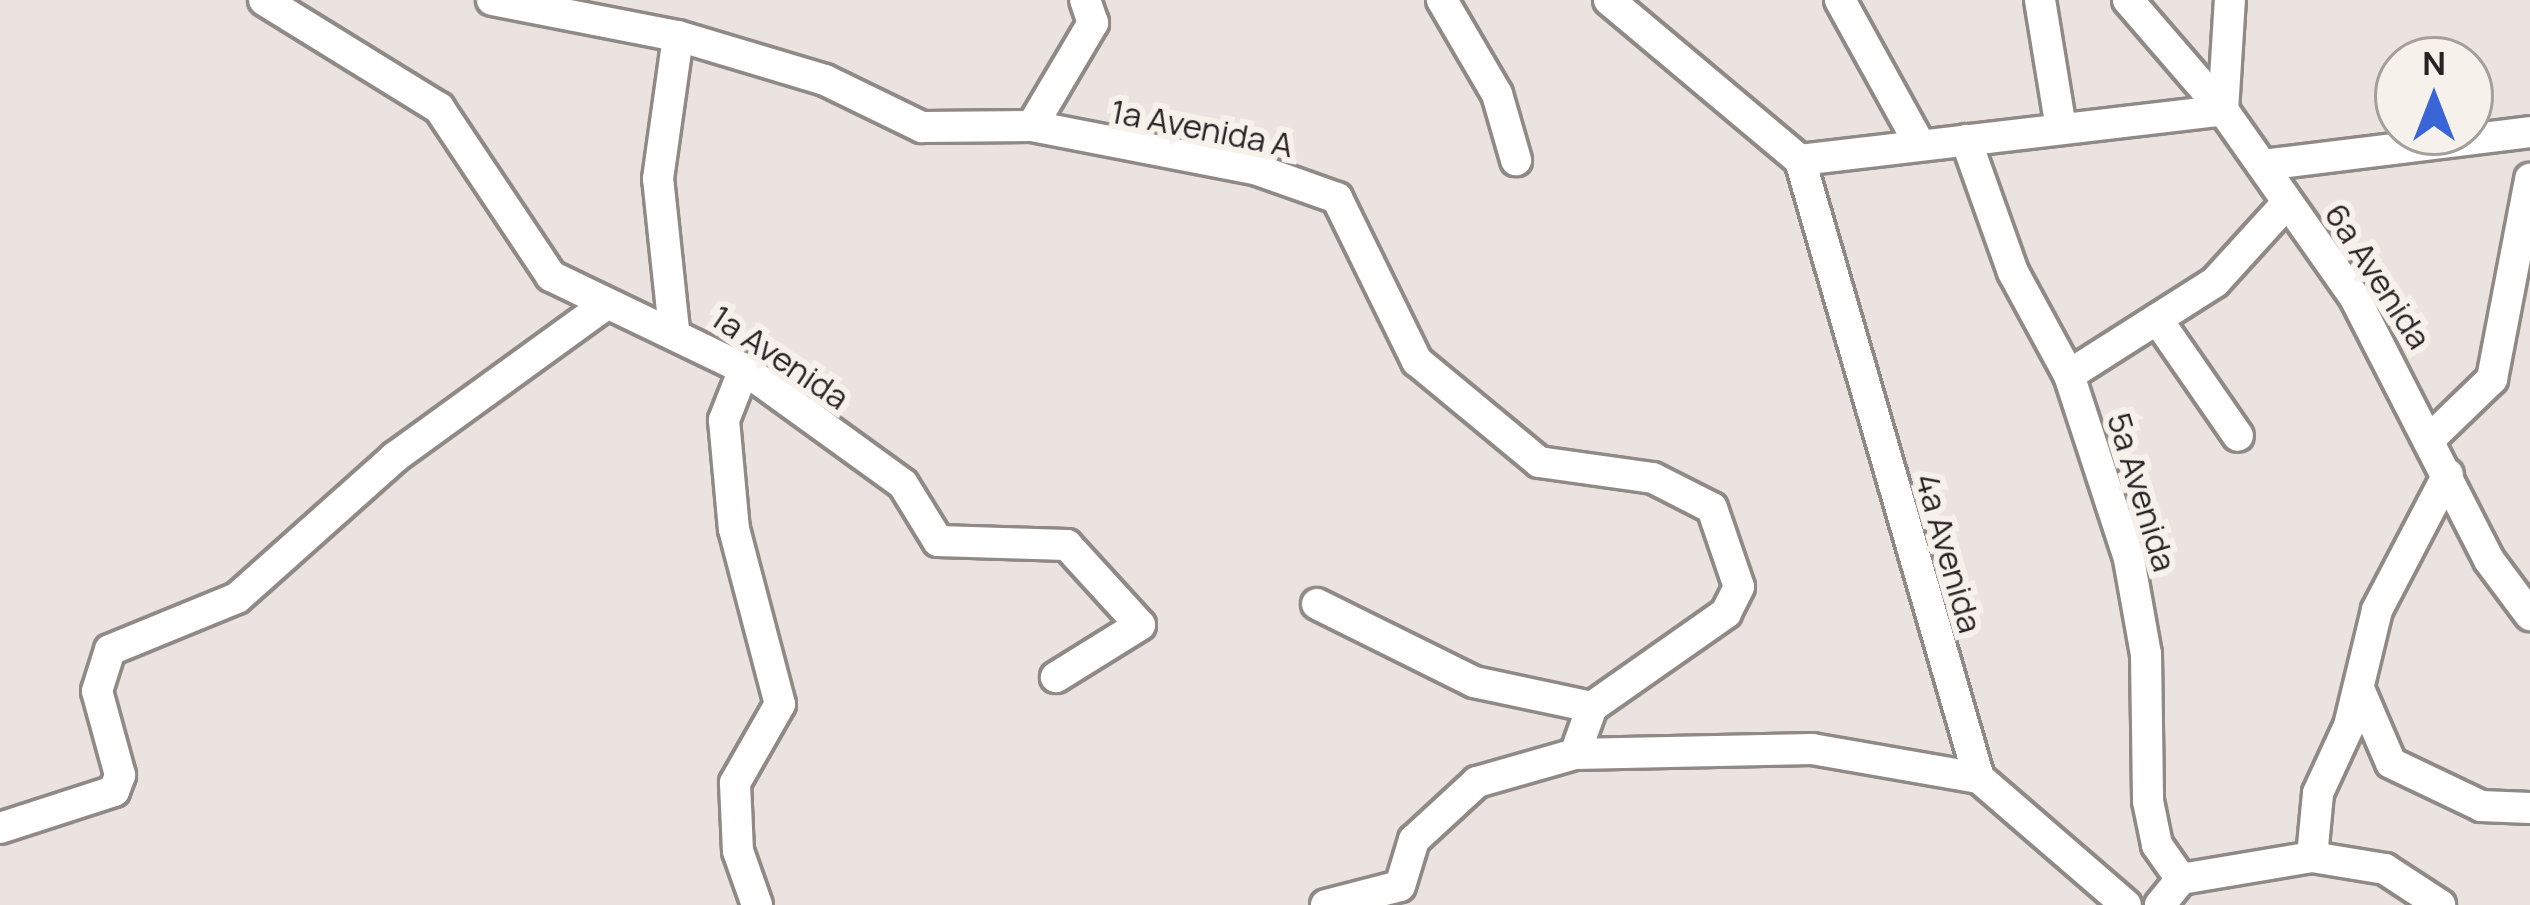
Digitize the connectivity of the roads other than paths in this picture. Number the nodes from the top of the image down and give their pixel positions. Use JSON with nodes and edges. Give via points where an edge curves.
{"nodes":[{"id":1,"x":264,"y":0,"type":"edge"},
{"id":2,"x":492,"y":0,"type":"edge"},
{"id":3,"x":1085,"y":0,"type":"edge"},
{"id":4,"x":1442,"y":0,"type":"edge"},
{"id":5,"x":1609,"y":0,"type":"edge"},
{"id":6,"x":1840,"y":0,"type":"edge"},
{"id":7,"x":2040,"y":0,"type":"edge"},
{"id":8,"x":2128,"y":0,"type":"edge"},
{"id":9,"x":2230,"y":0,"type":"edge"},
{"id":10,"x":645,"y":13,"type":"edge"},
{"id":11,"x":679,"y":36,"type":"junction"},
{"id":12,"x":2223,"y":110,"type":"junction"},
{"id":13,"x":1032,"y":127,"type":"junction"},
{"id":14,"x":2061,"y":128,"type":"junction"},
{"id":15,"x":2530,"y":132,"type":"edge"},
{"id":16,"x":1966,"y":140,"type":"junction"},
{"id":17,"x":1920,"y":146,"type":"junction"},
{"id":18,"x":1516,"y":160,"type":"dead end"},
{"id":19,"x":1800,"y":160,"type":"junction"},
{"id":20,"x":2263,"y":165,"type":"junction"},
{"id":21,"x":2530,"y":179,"type":"edge"},
{"id":22,"x":2287,"y":203,"type":"junction"},
{"id":23,"x":605,"y":305,"type":"junction"},
{"id":24,"x":2157,"y":319,"type":"junction"},
{"id":25,"x":674,"y":330,"type":"junction"},
{"id":26,"x":744,"y":369,"type":"junction"},
{"id":27,"x":2069,"y":375,"type":"junction"},
{"id":28,"x":2434,"y":435,"type":"junction"},
{"id":29,"x":2238,"y":436,"type":"dead end"},
{"id":30,"x":2448,"y":474,"type":"junction"},
{"id":31,"x":1317,"y":604,"type":"dead end"},
{"id":32,"x":2530,"y":615,"type":"edge"},
{"id":33,"x":1056,"y":677,"type":"dead end"},
{"id":34,"x":2360,"y":691,"type":"junction"},
{"id":35,"x":1592,"y":707,"type":"junction"},
{"id":36,"x":1575,"y":754,"type":"junction"},
{"id":37,"x":1979,"y":778,"type":"junction"},
{"id":38,"x":2530,"y":808,"type":"edge"},
{"id":39,"x":0,"y":828,"type":"edge"},
{"id":40,"x":2312,"y":857,"type":"junction"},
{"id":41,"x":2180,"y":879,"type":"junction"},
{"id":42,"x":757,"y":905,"type":"edge"},
{"id":43,"x":1326,"y":905,"type":"edge"},
{"id":44,"x":2126,"y":905,"type":"edge"},
{"id":45,"x":2160,"y":905,"type":"edge"},
{"id":46,"x":2440,"y":905,"type":"edge"}],
"edges":[{"from":1,"to":23,"type":"street","name":"1a Avenida","via":[[439,108],[526,254]]},
{"from":2,"to":10,"type":"street","name":"1a Avenida A"},
{"from":3,"to":13,"type":"street","via":[[1093,23]]},
{"from":4,"to":18,"type":"street","via":[[1497,94]]},
{"from":5,"to":19,"type":"street"},
{"from":6,"to":17,"type":"street"},
{"from":7,"to":14,"type":"street"},
{"from":8,"to":12,"type":"street","name":"6a Avenida"},
{"from":9,"to":12,"type":"street"},
{"from":10,"to":11,"type":"street","name":"1a Avenida A"},
{"from":11,"to":13,"type":"street","name":"1a Avenida A","via":[[825,80],[922,127]]},
{"from":11,"to":25,"type":"street","via":[[658,178]]},
{"from":12,"to":14,"type":"street"},
{"from":12,"to":20,"type":"street","name":"6a Avenida"},
{"from":13,"to":35,"type":"street","name":"1a Avenida A","via":[[1258,170],[1337,198],[1417,361],[1539,462],[1653,478],[1712,508],[1739,587],[1726,613]]},
{"from":14,"to":16,"type":"street"},
{"from":15,"to":20,"type":"street"},
{"from":16,"to":17,"type":"street"},
{"from":16,"to":27,"type":"street","name":"5a Avenida","via":[[2013,272]]},
{"from":17,"to":19,"type":"street"},
{"from":19,"to":37,"type":"street","name":"4a Avenida"},
{"from":20,"to":22,"type":"street","name":"6a Avenida"},
{"from":21,"to":28,"type":"street","via":[[2492,379]]},
{"from":22,"to":24,"type":"street","via":[[2215,282]]},
{"from":22,"to":28,"type":"street","name":"6a Avenida"},
{"from":23,"to":25,"type":"street","name":"1a Avenida"},
{"from":23,"to":39,"type":"street","via":[[395,458],[237,598],[110,650],[97,691],[120,775],[114,791]]},
{"from":24,"to":27,"type":"street"},
{"from":24,"to":29,"type":"street"},
{"from":25,"to":26,"type":"street","name":"1a Avenida"},
{"from":26,"to":33,"type":"street","name":"1a Avenida","via":[[903,484],[938,541],[1067,545],[1139,625]]},
{"from":26,"to":42,"type":"street","via":[[724,420],[734,529],[780,704],[735,783],[738,851]]},
{"from":27,"to":41,"type":"street","name":"5a Avenida","via":[[2129,559],[2146,654],[2148,801],[2157,845]]},
{"from":28,"to":30,"type":"street","name":"6a Avenida"},
{"from":30,"to":32,"type":"street","name":"6a Avenida"},
{"from":30,"to":34,"type":"street","via":[[2377,610]]},
{"from":31,"to":35,"type":"street","via":[[1474,682]]},
{"from":34,"to":38,"type":"street","via":[[2391,763],[2482,806]]},
{"from":34,"to":40,"type":"street","via":[[2318,794]]},
{"from":35,"to":36,"type":"street"},
{"from":36,"to":37,"type":"street","via":[[1812,749]]},
{"from":36,"to":43,"type":"street","via":[[1477,782],[1414,840],[1400,886]]},
{"from":37,"to":44,"type":"street"},
{"from":40,"to":41,"type":"street"},
{"from":40,"to":46,"type":"street","via":[[2385,869]]},
{"from":41,"to":45,"type":"street"}]}
